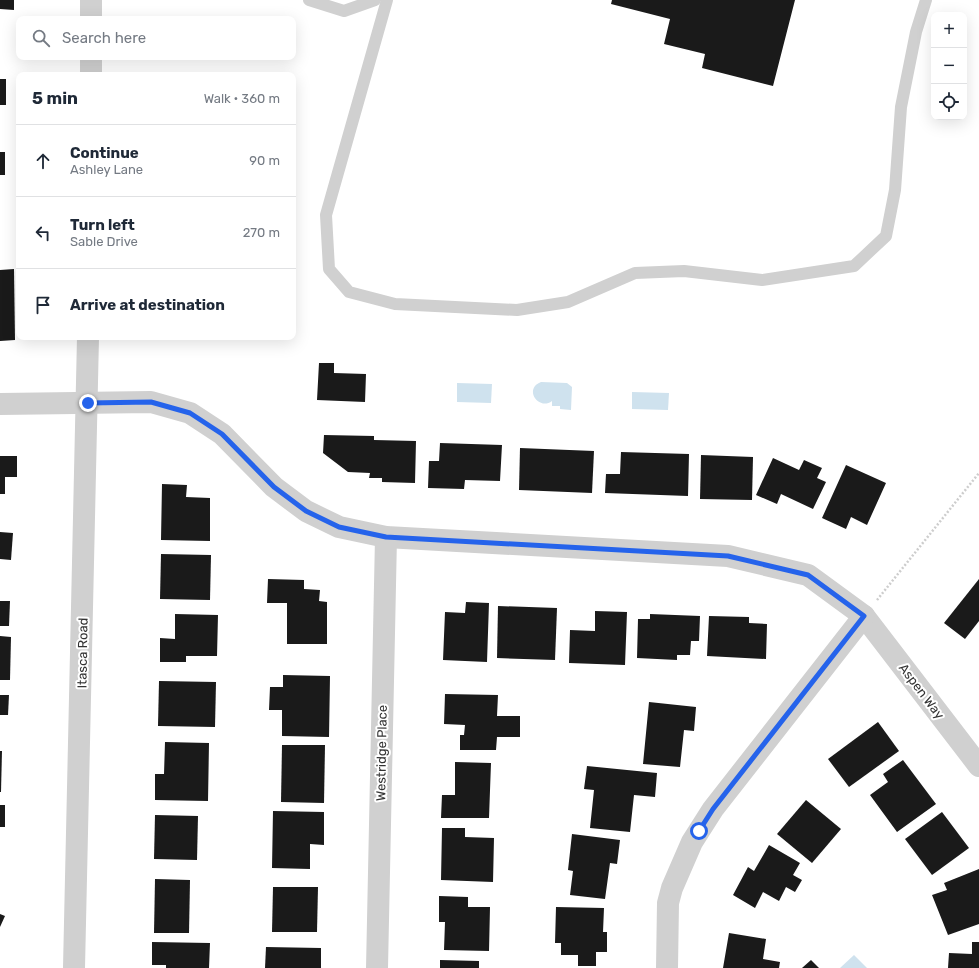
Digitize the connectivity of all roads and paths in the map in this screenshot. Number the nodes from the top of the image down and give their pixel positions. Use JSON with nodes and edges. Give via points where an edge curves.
{"nodes":[{"id":1,"x":91,"y":0,"type":"edge"},
{"id":2,"x":310,"y":0,"type":"edge"},
{"id":3,"x":375,"y":0,"type":"edge"},
{"id":4,"x":386,"y":0,"type":"edge"},
{"id":5,"x":926,"y":0,"type":"edge"},
{"id":6,"x":91,"y":16,"type":"edge"},
{"id":7,"x":91,"y":60,"type":"edge"},
{"id":8,"x":91,"y":72,"type":"edge"},
{"id":9,"x":88,"y":340,"type":"edge"},
{"id":10,"x":88,"y":403,"type":"junction"},
{"id":11,"x":0,"y":404,"type":"edge"},
{"id":12,"x":979,"y":473,"type":"edge"},
{"id":13,"x":386,"y":537,"type":"junction"},
{"id":14,"x":864,"y":616,"type":"junction"},
{"id":15,"x":979,"y":766,"type":"edge"},
{"id":16,"x":74,"y":968,"type":"edge"},
{"id":17,"x":377,"y":968,"type":"edge"},
{"id":18,"x":667,"y":968,"type":"edge"}],
"edges":[{"from":1,"to":6,"type":"street"},
{"from":2,"to":3,"type":"lane","via":[[344,11]]},
{"from":4,"to":5,"type":"lane","via":[[326,215],[329,269],[349,292],[395,304],[516,310],[568,302],[635,273],[684,270],[762,280],[854,266],[886,236],[895,190],[901,107],[916,32]]},
{"from":7,"to":8,"type":"street"},
{"from":9,"to":10,"type":"street","name":"Itasca Road"},
{"from":10,"to":11,"type":"street","name":"Aspen Way"},
{"from":10,"to":13,"type":"street","name":"Aspen Way","via":[[151,402],[190,413],[222,434],[274,487],[306,511],[339,527]]},
{"from":10,"to":16,"type":"street","name":"Itasca Road"},
{"from":12,"to":14,"type":"path"},
{"from":13,"to":14,"type":"street","name":"Aspen Way","via":[[728,556],[808,575]]},
{"from":13,"to":17,"type":"street","name":"Westridge Place"},
{"from":14,"to":15,"type":"street","name":"Aspen Way"},
{"from":14,"to":18,"type":"street","via":[[713,809],[692,842],[668,903]]}]}
